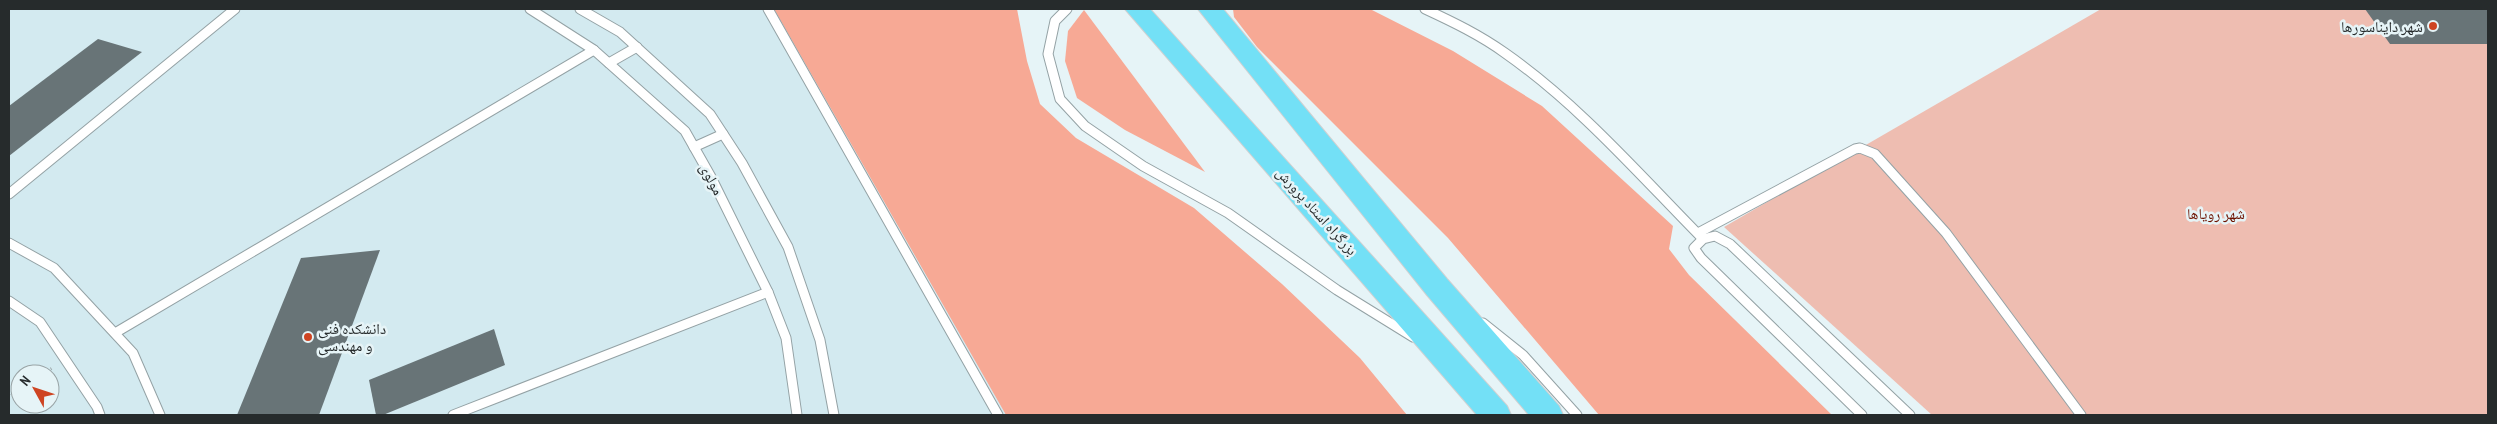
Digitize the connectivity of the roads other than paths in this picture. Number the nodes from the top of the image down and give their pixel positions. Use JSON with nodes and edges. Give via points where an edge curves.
{"nodes":[{"id":1,"x":235,"y":9,"type":"edge"},
{"id":2,"x":530,"y":9,"type":"edge"},
{"id":3,"x":580,"y":9,"type":"edge"},
{"id":4,"x":768,"y":9,"type":"edge"},
{"id":5,"x":1067,"y":9,"type":"edge"},
{"id":6,"x":1137,"y":9,"type":"edge"},
{"id":7,"x":1210,"y":9,"type":"edge"},
{"id":8,"x":1426,"y":9,"type":"edge"},
{"id":9,"x":636,"y":47,"type":"junction"},
{"id":10,"x":594,"y":50,"type":"junction"},
{"id":11,"x":609,"y":63,"type":"junction"},
{"id":12,"x":723,"y":134,"type":"junction"},
{"id":13,"x":694,"y":147,"type":"junction"},
{"id":14,"x":9,"y":194,"type":"edge"},
{"id":15,"x":1700,"y":236,"type":"junction"},
{"id":16,"x":9,"y":243,"type":"edge"},
{"id":17,"x":1437,"y":287,"type":"junction"},
{"id":18,"x":768,"y":292,"type":"junction"},
{"id":19,"x":9,"y":301,"type":"edge"},
{"id":20,"x":115,"y":333,"type":"junction"},
{"id":21,"x":1447,"y":358,"type":"junction"},
{"id":22,"x":100,"y":415,"type":"edge"},
{"id":23,"x":160,"y":415,"type":"edge"},
{"id":24,"x":453,"y":415,"type":"edge"},
{"id":25,"x":797,"y":415,"type":"edge"},
{"id":26,"x":834,"y":415,"type":"edge"},
{"id":27,"x":998,"y":415,"type":"edge"},
{"id":28,"x":1496,"y":415,"type":"edge"},
{"id":29,"x":1548,"y":415,"type":"edge"},
{"id":30,"x":1577,"y":415,"type":"edge"},
{"id":31,"x":1862,"y":415,"type":"edge"},
{"id":32,"x":1910,"y":415,"type":"edge"},
{"id":33,"x":2081,"y":415,"type":"edge"}],
"edges":[{"from":1,"to":14,"type":"lane"},
{"from":2,"to":10,"type":"lane","name":"مولوی"},
{"from":3,"to":9,"type":"lane","via":[[620,32]]},
{"from":4,"to":27,"type":"lane"},
{"from":5,"to":21,"type":"lane","via":[[1055,21],[1048,54],[1060,100],[1085,126],[1143,166],[1228,212],[1337,290]]},
{"from":6,"to":21,"type":"highway","name":"بزرگراه استاد پرورش"},
{"from":7,"to":17,"type":"highway"},
{"from":8,"to":15,"type":"lane","via":[[1504,51],[1583,116]]},
{"from":9,"to":11,"type":"lane"},
{"from":9,"to":12,"type":"lane","via":[[710,114]]},
{"from":10,"to":11,"type":"lane","name":"مولوی"},
{"from":10,"to":20,"type":"lane"},
{"from":11,"to":13,"type":"lane","name":"مولوی","via":[[685,131]]},
{"from":12,"to":13,"type":"lane"},
{"from":12,"to":26,"type":"lane","via":[[788,247],[820,340]]},
{"from":13,"to":18,"type":"lane","name":"مولوی"},
{"from":15,"to":31,"type":"lane","via":[[1694,248],[1701,258]]},
{"from":15,"to":32,"type":"lane","via":[[1715,236],[1730,244]]},
{"from":15,"to":33,"type":"lane","via":[[1855,149],[1868,150],[1946,233]]},
{"from":16,"to":20,"type":"lane","via":[[54,268]]},
{"from":17,"to":29,"type":"highway"},
{"from":17,"to":30,"type":"lane","via":[[1523,355]]},
{"from":18,"to":24,"type":"lane"},
{"from":18,"to":25,"type":"lane","name":"مولوی","via":[[786,338]]},
{"from":19,"to":22,"type":"lane","via":[[40,322],[98,407]]},
{"from":20,"to":23,"type":"lane","via":[[133,353]]},
{"from":21,"to":28,"type":"highway","name":"بزرگراه استاد پرورش"}]}
